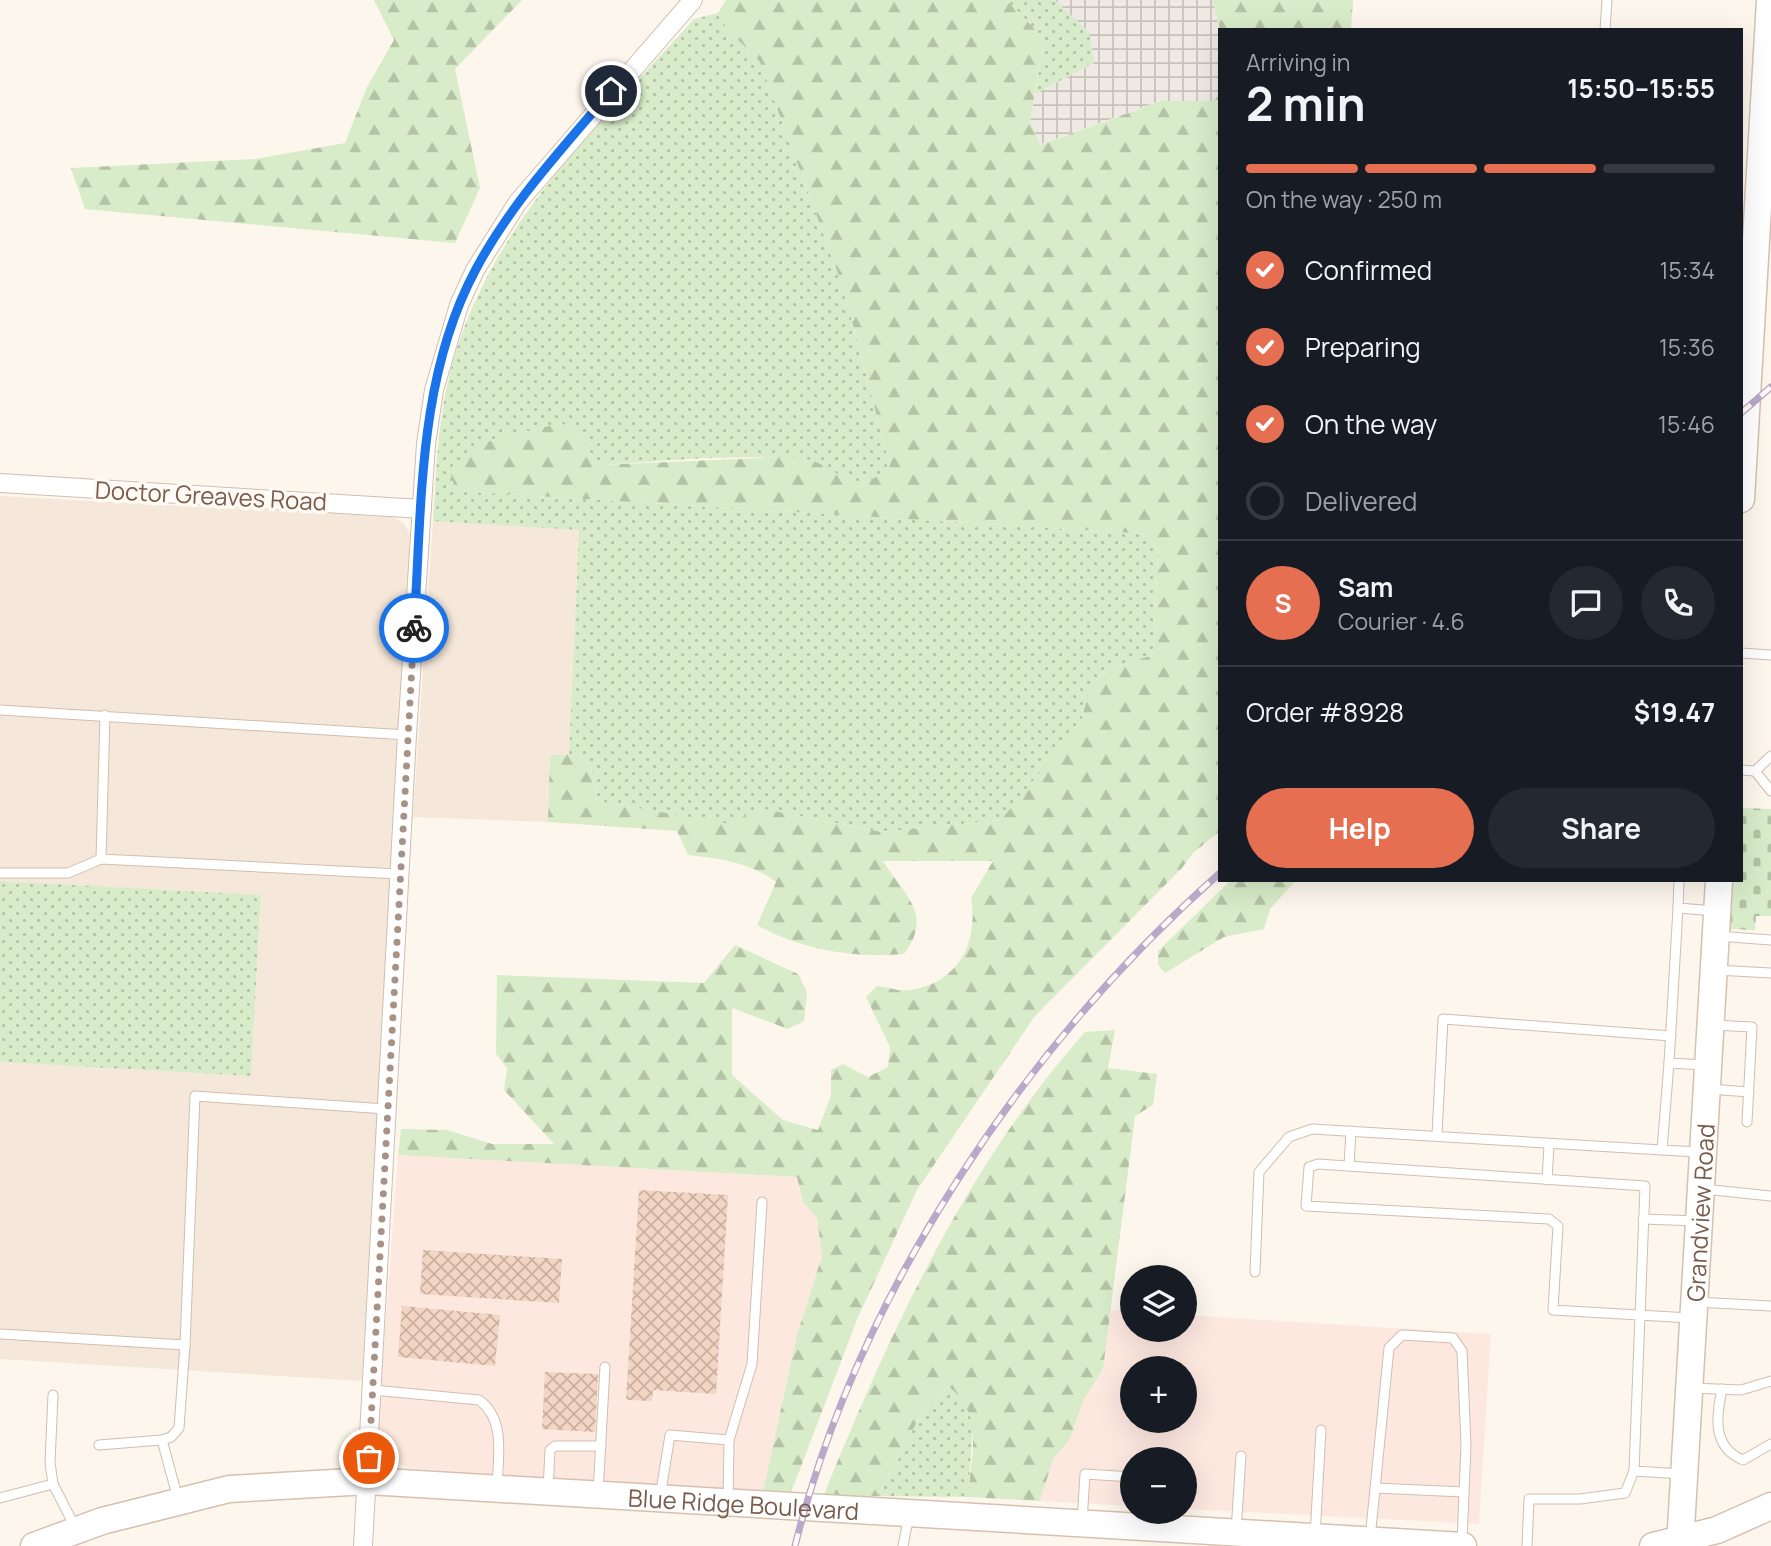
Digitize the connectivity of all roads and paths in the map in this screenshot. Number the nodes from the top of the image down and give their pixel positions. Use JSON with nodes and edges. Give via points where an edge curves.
{"nodes":[{"id":1,"x":693,"y":0,"type":"edge"},
{"id":2,"x":1607,"y":0,"type":"edge"},
{"id":3,"x":1770,"y":0,"type":"edge"},
{"id":4,"x":1605,"y":28,"type":"edge"},
{"id":5,"x":1748,"y":272,"type":"edge"},
{"id":6,"x":1743,"y":434,"type":"edge"},
{"id":7,"x":0,"y":483,"type":"edge"},
{"id":8,"x":422,"y":509,"type":"junction"},
{"id":9,"x":1743,"y":653,"type":"edge"},
{"id":10,"x":1771,"y":654,"type":"edge"},
{"id":11,"x":0,"y":709,"type":"edge"},
{"id":12,"x":105,"y":715,"type":"junction"},
{"id":13,"x":407,"y":734,"type":"junction"},
{"id":14,"x":1771,"y":757,"type":"edge"},
{"id":15,"x":1743,"y":770,"type":"edge"},
{"id":16,"x":1755,"y":771,"type":"junction"},
{"id":17,"x":1771,"y":791,"type":"edge"},
{"id":18,"x":100,"y":859,"type":"junction"},
{"id":19,"x":0,"y":873,"type":"edge"},
{"id":20,"x":399,"y":874,"type":"junction"},
{"id":21,"x":1679,"y":882,"type":"edge"},
{"id":22,"x":1719,"y":882,"type":"edge"},
{"id":23,"x":1678,"y":908,"type":"junction"},
{"id":24,"x":1716,"y":924,"type":"junction"},
{"id":25,"x":1771,"y":940,"type":"edge"},
{"id":26,"x":1714,"y":970,"type":"junction"},
{"id":27,"x":1771,"y":973,"type":"edge"},
{"id":28,"x":1711,"y":1025,"type":"junction"},
{"id":29,"x":1671,"y":1036,"type":"junction"},
{"id":30,"x":1669,"y":1063,"type":"junction"},
{"id":31,"x":1708,"y":1077,"type":"junction"},
{"id":32,"x":1749,"y":1092,"type":"junction"},
{"id":33,"x":386,"y":1110,"type":"junction"},
{"id":34,"x":1747,"y":1122,"type":"dead end"},
{"id":35,"x":1351,"y":1131,"type":"junction"},
{"id":36,"x":1437,"y":1135,"type":"junction"},
{"id":37,"x":1549,"y":1145,"type":"junction"},
{"id":38,"x":1662,"y":1150,"type":"junction"},
{"id":39,"x":1703,"y":1152,"type":"junction"},
{"id":40,"x":1349,"y":1166,"type":"junction"},
{"id":41,"x":1547,"y":1180,"type":"junction"},
{"id":42,"x":1700,"y":1189,"type":"junction"},
{"id":43,"x":1771,"y":1196,"type":"edge"},
{"id":44,"x":762,"y":1202,"type":"dead end"},
{"id":45,"x":1643,"y":1219,"type":"junction"},
{"id":46,"x":1699,"y":1222,"type":"junction"},
{"id":47,"x":1255,"y":1272,"type":"dead end"},
{"id":48,"x":1771,"y":1306,"type":"edge"},
{"id":49,"x":1693,"y":1310,"type":"junction"},
{"id":50,"x":1639,"y":1315,"type":"junction"},
{"id":51,"x":0,"y":1334,"type":"edge"},
{"id":52,"x":186,"y":1345,"type":"junction"},
{"id":53,"x":605,"y":1367,"type":"dead end"},
{"id":54,"x":1771,"y":1381,"type":"edge"},
{"id":55,"x":1689,"y":1388,"type":"junction"},
{"id":56,"x":1721,"y":1389,"type":"junction"},
{"id":57,"x":373,"y":1390,"type":"junction"},
{"id":58,"x":53,"y":1395,"type":"dead end"},
{"id":59,"x":1321,"y":1430,"type":"dead end"},
{"id":60,"x":162,"y":1440,"type":"junction"},
{"id":61,"x":729,"y":1440,"type":"junction"},
{"id":62,"x":1771,"y":1444,"type":"edge"},
{"id":63,"x":99,"y":1445,"type":"dead end"},
{"id":64,"x":601,"y":1446,"type":"junction"},
{"id":65,"x":1241,"y":1456,"type":"dead end"},
{"id":66,"x":1634,"y":1471,"type":"junction"},
{"id":67,"x":1684,"y":1474,"type":"junction"},
{"id":68,"x":1120,"y":1476,"type":"edge"},
{"id":69,"x":368,"y":1481,"type":"junction"},
{"id":70,"x":53,"y":1484,"type":"junction"},
{"id":71,"x":1375,"y":1488,"type":"junction"},
{"id":72,"x":497,"y":1489,"type":"junction"},
{"id":73,"x":548,"y":1492,"type":"junction"},
{"id":74,"x":1464,"y":1492,"type":"junction"},
{"id":75,"x":598,"y":1495,"type":"junction"},
{"id":76,"x":0,"y":1498,"type":"edge"},
{"id":77,"x":660,"y":1499,"type":"junction"},
{"id":78,"x":178,"y":1502,"type":"junction"},
{"id":79,"x":728,"y":1503,"type":"junction"},
{"id":80,"x":1771,"y":1506,"type":"edge"},
{"id":81,"x":909,"y":1513,"type":"junction"},
{"id":82,"x":1082,"y":1524,"type":"junction"},
{"id":83,"x":76,"y":1530,"type":"junction"},
{"id":84,"x":1219,"y":1534,"type":"junction"},
{"id":85,"x":1304,"y":1540,"type":"edge"},
{"id":86,"x":1370,"y":1541,"type":"junction"},
{"id":87,"x":1680,"y":1543,"type":"edge"},
{"id":88,"x":34,"y":1546,"type":"edge"},
{"id":89,"x":363,"y":1546,"type":"edge"},
{"id":90,"x":903,"y":1546,"type":"edge"},
{"id":91,"x":1463,"y":1546,"type":"edge"},
{"id":92,"x":1527,"y":1546,"type":"edge"},
{"id":93,"x":1653,"y":1546,"type":"edge"}],
"edges":[{"from":1,"to":8,"type":"street","via":[[517,202],[475,270],[451,328],[434,390]]},
{"from":2,"to":4,"type":"lane"},
{"from":3,"to":5,"type":"main road"},
{"from":5,"to":6,"type":"main road"},
{"from":7,"to":8,"type":"street","name":"Doctor Greaves Road"},
{"from":8,"to":13,"type":"street"},
{"from":9,"to":10,"type":"lane"},
{"from":11,"to":12,"type":"lane"},
{"from":12,"to":13,"type":"lane"},
{"from":12,"to":18,"type":"lane"},
{"from":13,"to":20,"type":"street"},
{"from":14,"to":16,"type":"lane"},
{"from":15,"to":16,"type":"lane"},
{"from":16,"to":17,"type":"lane"},
{"from":18,"to":19,"type":"lane","via":[[68,873]]},
{"from":18,"to":20,"type":"lane"},
{"from":20,"to":33,"type":"street"},
{"from":21,"to":23,"type":"lane"},
{"from":22,"to":24,"type":"main road","name":"Grandview Road"},
{"from":23,"to":24,"type":"lane"},
{"from":23,"to":29,"type":"lane"},
{"from":24,"to":25,"type":"lane"},
{"from":24,"to":26,"type":"main road","name":"Grandview Road"},
{"from":26,"to":27,"type":"lane"},
{"from":26,"to":28,"type":"main road","name":"Grandview Road"},
{"from":28,"to":31,"type":"main road","name":"Grandview Road"},
{"from":28,"to":32,"type":"lane","via":[[1752,1027]]},
{"from":29,"to":30,"type":"lane"},
{"from":29,"to":36,"type":"lane","via":[[1443,1019]]},
{"from":30,"to":31,"type":"lane"},
{"from":30,"to":38,"type":"lane"},
{"from":31,"to":32,"type":"lane"},
{"from":31,"to":39,"type":"main road","name":"Grandview Road"},
{"from":32,"to":34,"type":"lane"},
{"from":33,"to":52,"type":"lane","via":[[195,1096]]},
{"from":33,"to":57,"type":"street"},
{"from":35,"to":36,"type":"lane"},
{"from":35,"to":40,"type":"lane"},
{"from":35,"to":47,"type":"lane","via":[[1312,1129],[1289,1137],[1259,1172]]},
{"from":36,"to":37,"type":"lane"},
{"from":37,"to":38,"type":"lane"},
{"from":37,"to":41,"type":"lane"},
{"from":38,"to":39,"type":"lane"},
{"from":39,"to":42,"type":"main road","name":"Grandview Road"},
{"from":40,"to":41,"type":"lane"},
{"from":40,"to":50,"type":"lane","via":[[1309,1167],[1306,1206],[1549,1219],[1558,1226],[1553,1310]]},
{"from":41,"to":45,"type":"lane","via":[[1645,1186]]},
{"from":42,"to":43,"type":"lane"},
{"from":42,"to":46,"type":"main road","name":"Grandview Road"},
{"from":44,"to":61,"type":"lane","via":[[752,1363]]},
{"from":45,"to":46,"type":"lane"},
{"from":45,"to":50,"type":"lane"},
{"from":46,"to":49,"type":"main road","name":"Grandview Road"},
{"from":48,"to":49,"type":"lane"},
{"from":49,"to":50,"type":"lane"},
{"from":49,"to":55,"type":"main road","name":"Grandview Road"},
{"from":50,"to":66,"type":"lane"},
{"from":51,"to":52,"type":"lane"},
{"from":52,"to":60,"type":"lane","via":[[178,1428],[172,1437]]},
{"from":53,"to":64,"type":"lane"},
{"from":54,"to":56,"type":"lane","via":[[1741,1390]]},
{"from":55,"to":56,"type":"lane"},
{"from":55,"to":67,"type":"main road","name":"Grandview Road"},
{"from":56,"to":62,"type":"lane","via":[[1715,1420],[1732,1456],[1743,1460]]},
{"from":57,"to":69,"type":"street"},
{"from":57,"to":72,"type":"lane","via":[[479,1400],[490,1408],[496,1424]]},
{"from":58,"to":70,"type":"lane"},
{"from":59,"to":85,"type":"lane"},
{"from":60,"to":63,"type":"lane"},
{"from":60,"to":78,"type":"lane"},
{"from":61,"to":77,"type":"lane","via":[[670,1435]]},
{"from":61,"to":79,"type":"lane"},
{"from":64,"to":73,"type":"lane","via":[[555,1446],[550,1450]]},
{"from":64,"to":75,"type":"lane"},
{"from":65,"to":84,"type":"lane"},
{"from":66,"to":67,"type":"lane"},
{"from":66,"to":92,"type":"lane","via":[[1625,1493],[1529,1499]]},
{"from":67,"to":87,"type":"main road","name":"Grandview Road"},
{"from":68,"to":82,"type":"lane","via":[[1085,1474]]},
{"from":69,"to":72,"type":"main road","name":"Blue Ridge Boulevard"},
{"from":69,"to":78,"type":"main road","name":"Blue Ridge Boulevard","via":[[229,1489]]},
{"from":69,"to":89,"type":"street"},
{"from":70,"to":76,"type":"lane"},
{"from":70,"to":83,"type":"lane"},
{"from":71,"to":74,"type":"lane"},
{"from":71,"to":74,"type":"lane","via":[[1389,1348],[1402,1335],[1453,1338],[1459,1344],[1466,1445]]},
{"from":71,"to":86,"type":"lane"},
{"from":72,"to":73,"type":"main road","name":"Blue Ridge Boulevard"},
{"from":73,"to":75,"type":"main road","name":"Blue Ridge Boulevard"},
{"from":74,"to":91,"type":"lane"},
{"from":75,"to":77,"type":"main road","name":"Blue Ridge Boulevard"},
{"from":77,"to":79,"type":"main road","name":"Blue Ridge Boulevard"},
{"from":78,"to":83,"type":"main road","name":"Blue Ridge Boulevard"},
{"from":79,"to":81,"type":"main road","name":"Blue Ridge Boulevard"},
{"from":80,"to":87,"type":"main road"},
{"from":81,"to":82,"type":"main road","name":"Blue Ridge Boulevard"},
{"from":81,"to":90,"type":"lane"},
{"from":82,"to":84,"type":"main road","name":"Blue Ridge Boulevard"},
{"from":83,"to":88,"type":"main road","name":"Blue Ridge Boulevard"},
{"from":84,"to":85,"type":"main road","name":"Blue Ridge Boulevard"},
{"from":85,"to":86,"type":"main road","name":"Blue Ridge Boulevard"},
{"from":86,"to":91,"type":"main road","name":"Blue Ridge Boulevard"},
{"from":87,"to":93,"type":"main road"}]}
